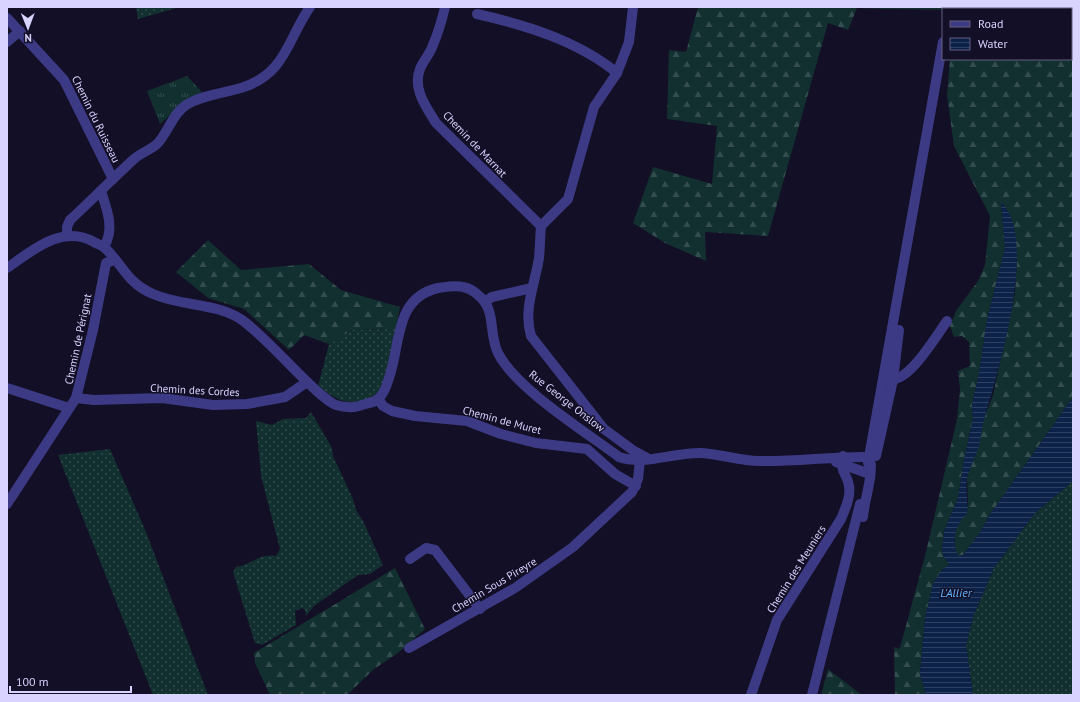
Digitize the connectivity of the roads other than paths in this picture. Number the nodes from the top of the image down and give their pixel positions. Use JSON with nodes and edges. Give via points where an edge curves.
{"nodes":[{"id":1,"x":310,"y":7,"type":"edge"},
{"id":2,"x":445,"y":7,"type":"edge"},
{"id":3,"x":634,"y":7,"type":"edge"},
{"id":4,"x":477,"y":14,"type":"dead end"},
{"id":5,"x":7,"y":18,"type":"edge"},
{"id":6,"x":20,"y":31,"type":"junction"},
{"id":7,"x":7,"y":42,"type":"edge"},
{"id":8,"x":942,"y":48,"type":"edge"},
{"id":9,"x":617,"y":73,"type":"junction"},
{"id":10,"x":113,"y":179,"type":"junction"},
{"id":11,"x":101,"y":191,"type":"junction"},
{"id":12,"x":540,"y":226,"type":"junction"},
{"id":13,"x":67,"y":235,"type":"junction"},
{"id":14,"x":104,"y":247,"type":"junction"},
{"id":15,"x":114,"y":260,"type":"junction"},
{"id":16,"x":7,"y":268,"type":"edge"},
{"id":17,"x":532,"y":288,"type":"junction"},
{"id":18,"x":486,"y":301,"type":"junction"},
{"id":19,"x":947,"y":321,"type":"dead end"},
{"id":20,"x":888,"y":379,"type":"junction"},
{"id":21,"x":308,"y":382,"type":"junction"},
{"id":22,"x":7,"y":388,"type":"edge"},
{"id":23,"x":76,"y":398,"type":"junction"},
{"id":24,"x":378,"y":399,"type":"junction"},
{"id":25,"x":69,"y":408,"type":"junction"},
{"id":26,"x":645,"y":459,"type":"junction"},
{"id":27,"x":842,"y":460,"type":"junction"},
{"id":28,"x":871,"y":464,"type":"junction"},
{"id":29,"x":636,"y":486,"type":"junction"},
{"id":30,"x":849,"y":486,"type":"junction"},
{"id":31,"x":864,"y":486,"type":"junction"},
{"id":32,"x":7,"y":504,"type":"edge"},
{"id":33,"x":410,"y":559,"type":"dead end"},
{"id":34,"x":480,"y":610,"type":"junction"},
{"id":35,"x":824,"y":645,"type":"junction"},
{"id":36,"x":409,"y":648,"type":"dead end"},
{"id":37,"x":751,"y":695,"type":"edge"},
{"id":38,"x":812,"y":695,"type":"edge"}],
"edges":[{"from":1,"to":10,"type":"street","via":[[300,20],[285,55],[274,69],[243,87],[185,106],[155,146],[135,157]]},
{"from":2,"to":12,"type":"street","name":"Chemin de Marnat","via":[[433,45],[418,79],[424,104],[436,123]]},
{"from":3,"to":9,"type":"street","via":[[629,42]]},
{"from":4,"to":9,"type":"street","via":[[510,22],[563,41],[599,59]]},
{"from":5,"to":6,"type":"street","name":"Chemin du Ruisseau"},
{"from":6,"to":7,"type":"street"},
{"from":6,"to":10,"type":"street","name":"Chemin du Ruisseau","via":[[64,80]]},
{"from":8,"to":20,"type":"street"},
{"from":9,"to":12,"type":"street","via":[[594,107],[568,199]]},
{"from":10,"to":11,"type":"street"},
{"from":11,"to":13,"type":"street","via":[[70,220]]},
{"from":11,"to":14,"type":"street","via":[[110,218],[109,240]]},
{"from":12,"to":17,"type":"street","via":[[539,258]]},
{"from":13,"to":14,"type":"street","via":[[87,238]]},
{"from":13,"to":16,"type":"street","via":[[39,246]]},
{"from":14,"to":15,"type":"street"},
{"from":15,"to":21,"type":"street","via":[[138,286],[154,295],[230,313],[245,322]]},
{"from":15,"to":23,"type":"street","name":"Chemin de Pérignat","via":[[106,263]]},
{"from":17,"to":18,"type":"street","via":[[492,297]]},
{"from":17,"to":26,"type":"street","via":[[528,311],[531,336],[604,429]]},
{"from":18,"to":24,"type":"street","via":[[464,287],[448,286],[428,290],[415,298],[407,307],[395,362],[387,385]]},
{"from":18,"to":26,"type":"street","name":"Rue George Onslow","via":[[490,310],[497,352],[529,390],[620,457]]},
{"from":19,"to":20,"type":"street","via":[[910,372]]},
{"from":20,"to":28,"type":"street"},
{"from":21,"to":23,"type":"street","name":"Chemin des Cordes","via":[[285,397],[247,404],[213,405],[162,398]]},
{"from":21,"to":24,"type":"street","via":[[334,405],[348,408]]},
{"from":22,"to":25,"type":"street"},
{"from":23,"to":25,"type":"street","name":"Chemin de Pérignat"},
{"from":24,"to":29,"type":"street","name":"Chemin de Muret","via":[[383,406],[392,411],[467,421],[501,434],[536,443],[587,449],[615,474]]},
{"from":25,"to":32,"type":"street","name":"Chemin de Pérignat"},
{"from":26,"to":27,"type":"street","name":"Rue George Onslow","via":[[702,453],[758,461]]},
{"from":26,"to":29,"type":"street"},
{"from":27,"to":28,"type":"street","name":"Rue George Onslow"},
{"from":27,"to":28,"type":"street"},
{"from":27,"to":30,"type":"street","via":[[841,467]]},
{"from":28,"to":31,"type":"street"},
{"from":28,"to":35,"type":"street","via":[[863,517]]},
{"from":29,"to":34,"type":"street","name":"Chemin Sous Pireyre","via":[[573,547],[536,575]]},
{"from":30,"to":31,"type":"street"},
{"from":30,"to":37,"type":"street","name":"Chemin des Meuniers","via":[[847,504],[841,519],[777,620]]},
{"from":31,"to":35,"type":"street"},
{"from":33,"to":34,"type":"street","via":[[426,548],[435,550]]},
{"from":34,"to":36,"type":"street","name":"Chemin Sous Pireyre"},
{"from":35,"to":38,"type":"street"}]}
